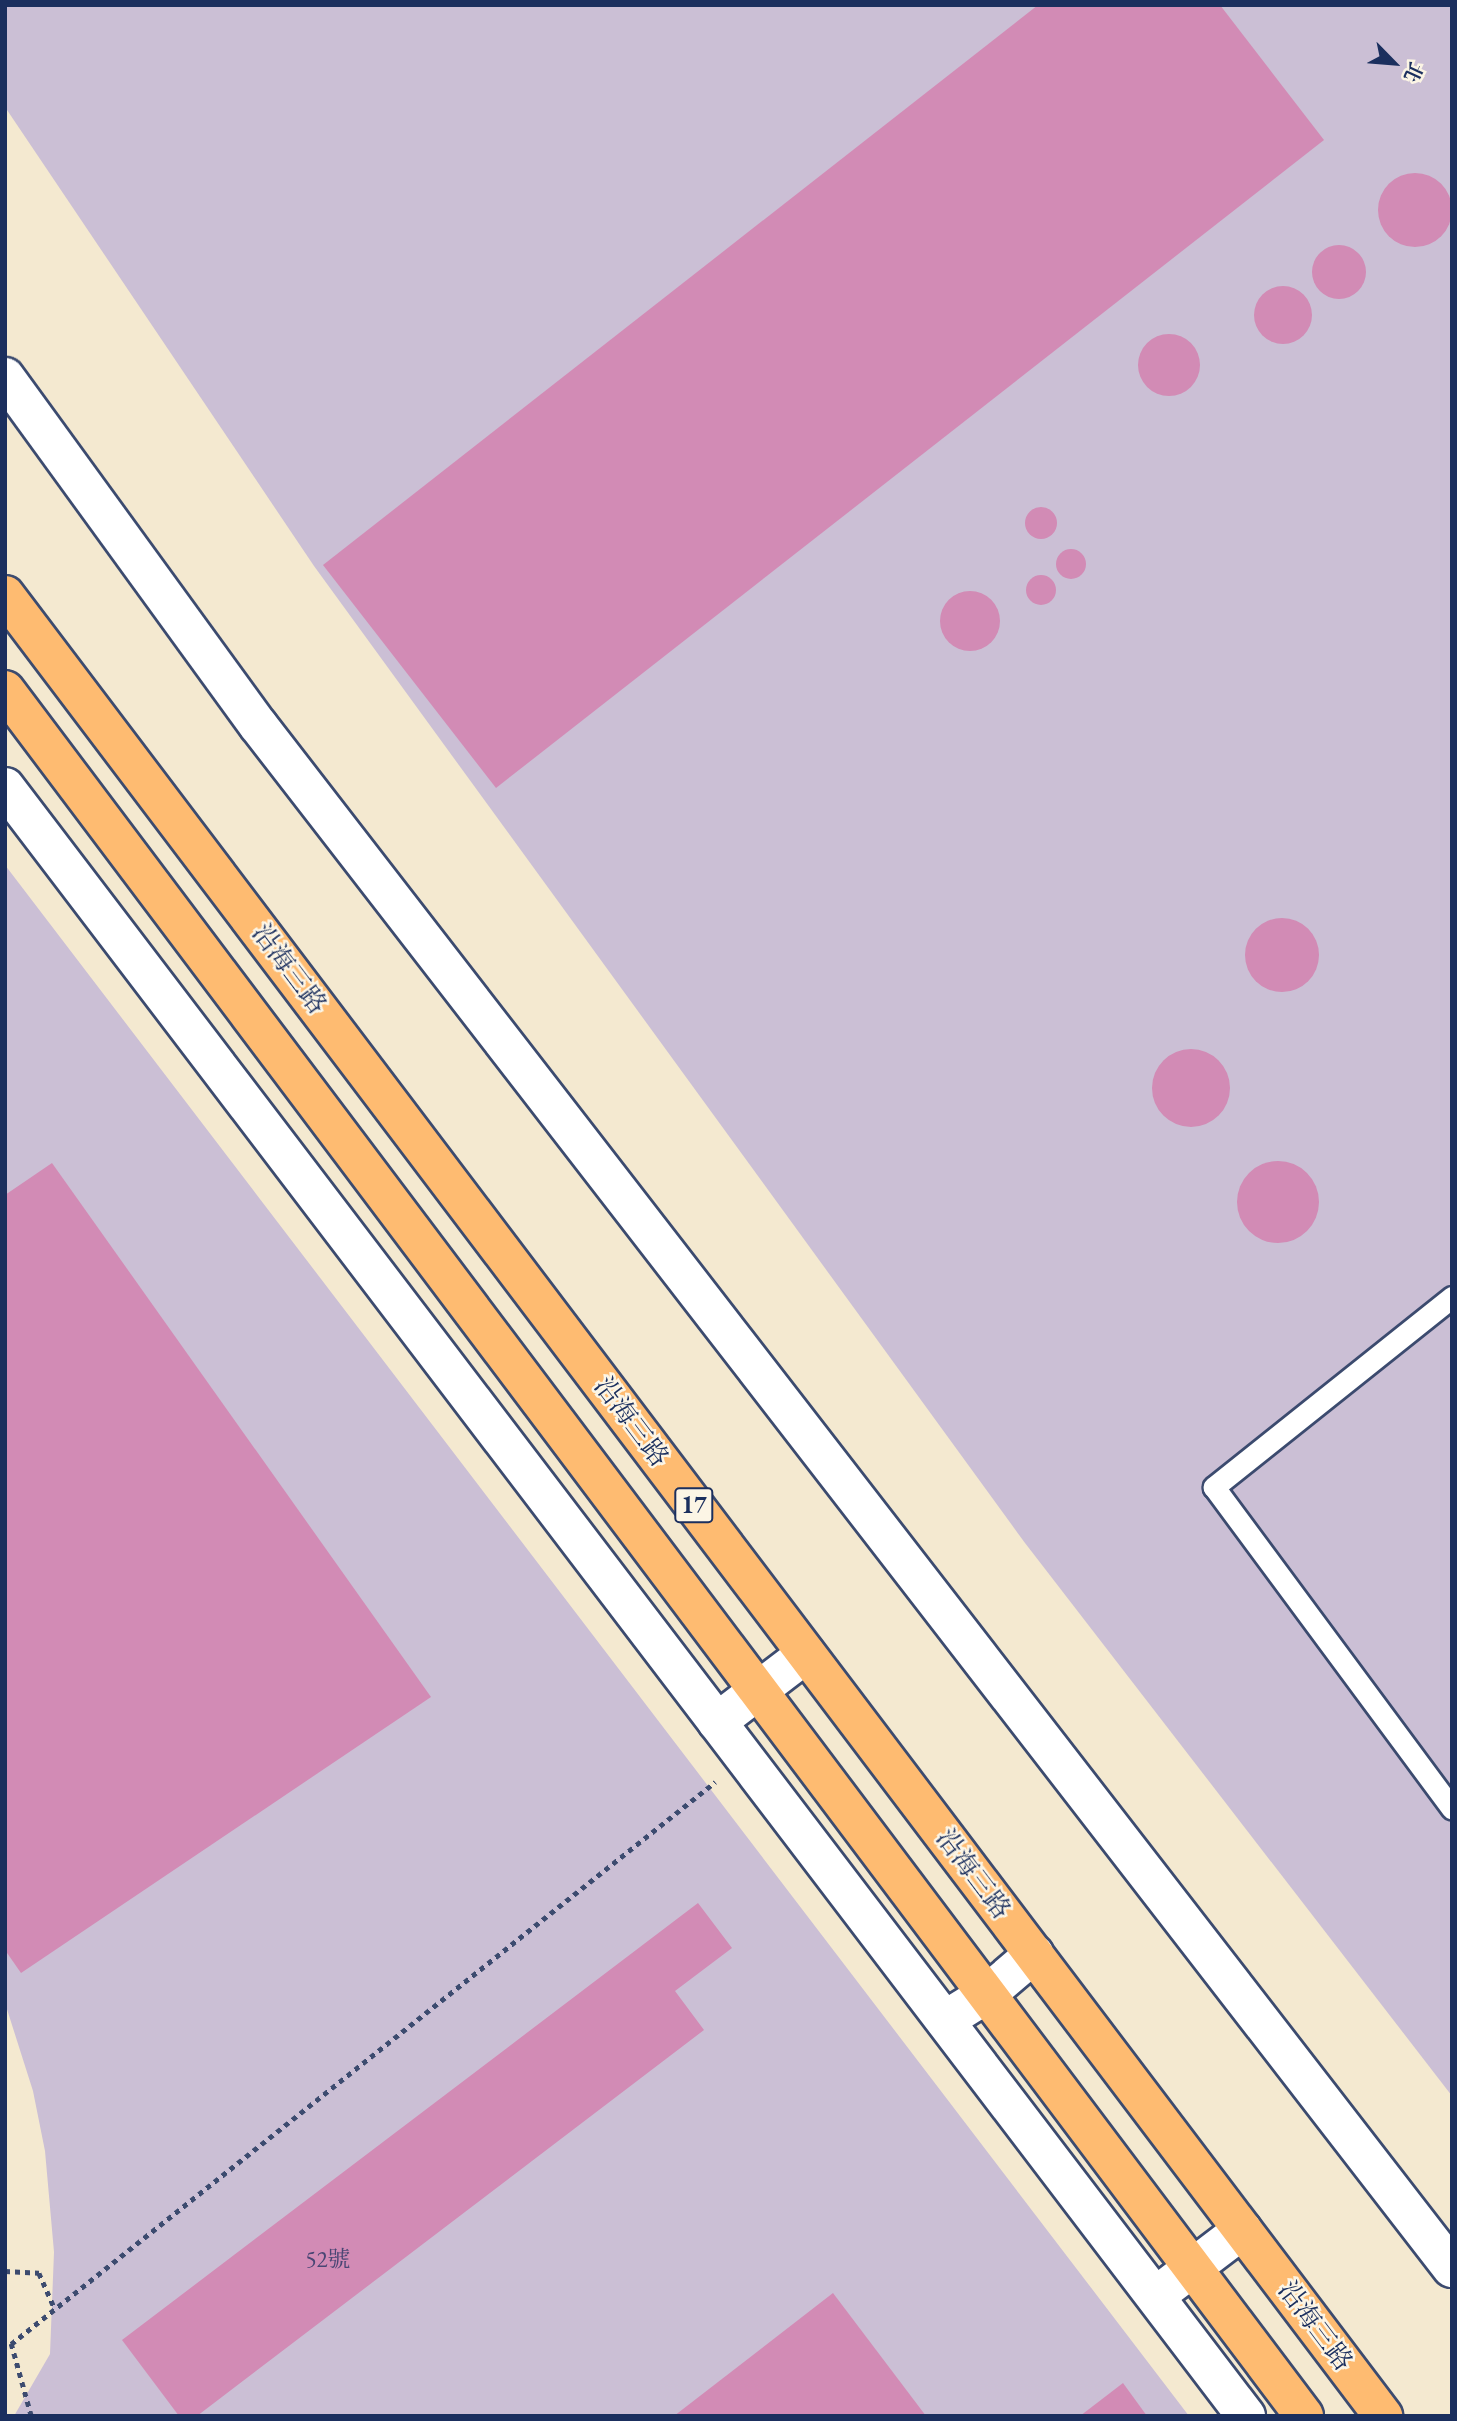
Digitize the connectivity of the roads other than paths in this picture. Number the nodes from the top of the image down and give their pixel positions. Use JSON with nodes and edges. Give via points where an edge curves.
{"nodes":[{"id":1,"x":5,"y":377,"type":"edge"},
{"id":2,"x":5,"y":414,"type":"edge"},
{"id":3,"x":5,"y":595,"type":"edge"},
{"id":4,"x":5,"y":690,"type":"edge"},
{"id":5,"x":5,"y":787,"type":"edge"},
{"id":6,"x":1452,"y":1297,"type":"edge"},
{"id":7,"x":743,"y":1356,"type":"junction"},
{"id":8,"x":806,"y":1654,"type":"junction"},
{"id":9,"x":758,"y":1690,"type":"junction"},
{"id":10,"x":718,"y":1722,"type":"junction"},
{"id":11,"x":1452,"y":1809,"type":"edge"},
{"id":12,"x":1034,"y":1954,"type":"junction"},
{"id":13,"x":987,"y":1994,"type":"junction"},
{"id":14,"x":945,"y":2020,"type":"junction"},
{"id":15,"x":1242,"y":2230,"type":"junction"},
{"id":16,"x":1193,"y":2268,"type":"junction"},
{"id":17,"x":1452,"y":2269,"type":"edge"},
{"id":18,"x":1155,"y":2296,"type":"junction"},
{"id":19,"x":1246,"y":2416,"type":"edge"},
{"id":20,"x":1304,"y":2416,"type":"edge"},
{"id":21,"x":1383,"y":2416,"type":"edge"}],
"edges":[{"from":1,"to":7,"type":"street","via":[[258,725]]},
{"from":2,"to":7,"type":"street","via":[[319,843],[692,1329]]},
{"from":3,"to":8,"type":"main road","name":"沿海三路","number":"17"},
{"from":4,"to":9,"type":"main road","number":"17"},
{"from":5,"to":10,"type":"street"},
{"from":6,"to":11,"type":"lane","via":[[1214,1487]]},
{"from":7,"to":17,"type":"street"},
{"from":8,"to":9,"type":"street"},
{"from":8,"to":12,"type":"main road","name":"沿海三路","number":"17"},
{"from":9,"to":10,"type":"street"},
{"from":9,"to":13,"type":"main road","number":"17"},
{"from":10,"to":14,"type":"street"},
{"from":12,"to":13,"type":"street"},
{"from":12,"to":15,"type":"main road","name":"沿海三路","number":"17"},
{"from":13,"to":14,"type":"street"},
{"from":13,"to":16,"type":"main road","number":"17"},
{"from":14,"to":18,"type":"street"},
{"from":15,"to":16,"type":"street"},
{"from":15,"to":21,"type":"main road","name":"沿海三路","number":"17"},
{"from":16,"to":18,"type":"street"},
{"from":16,"to":20,"type":"main road","number":"17"},
{"from":18,"to":19,"type":"street"}]}
